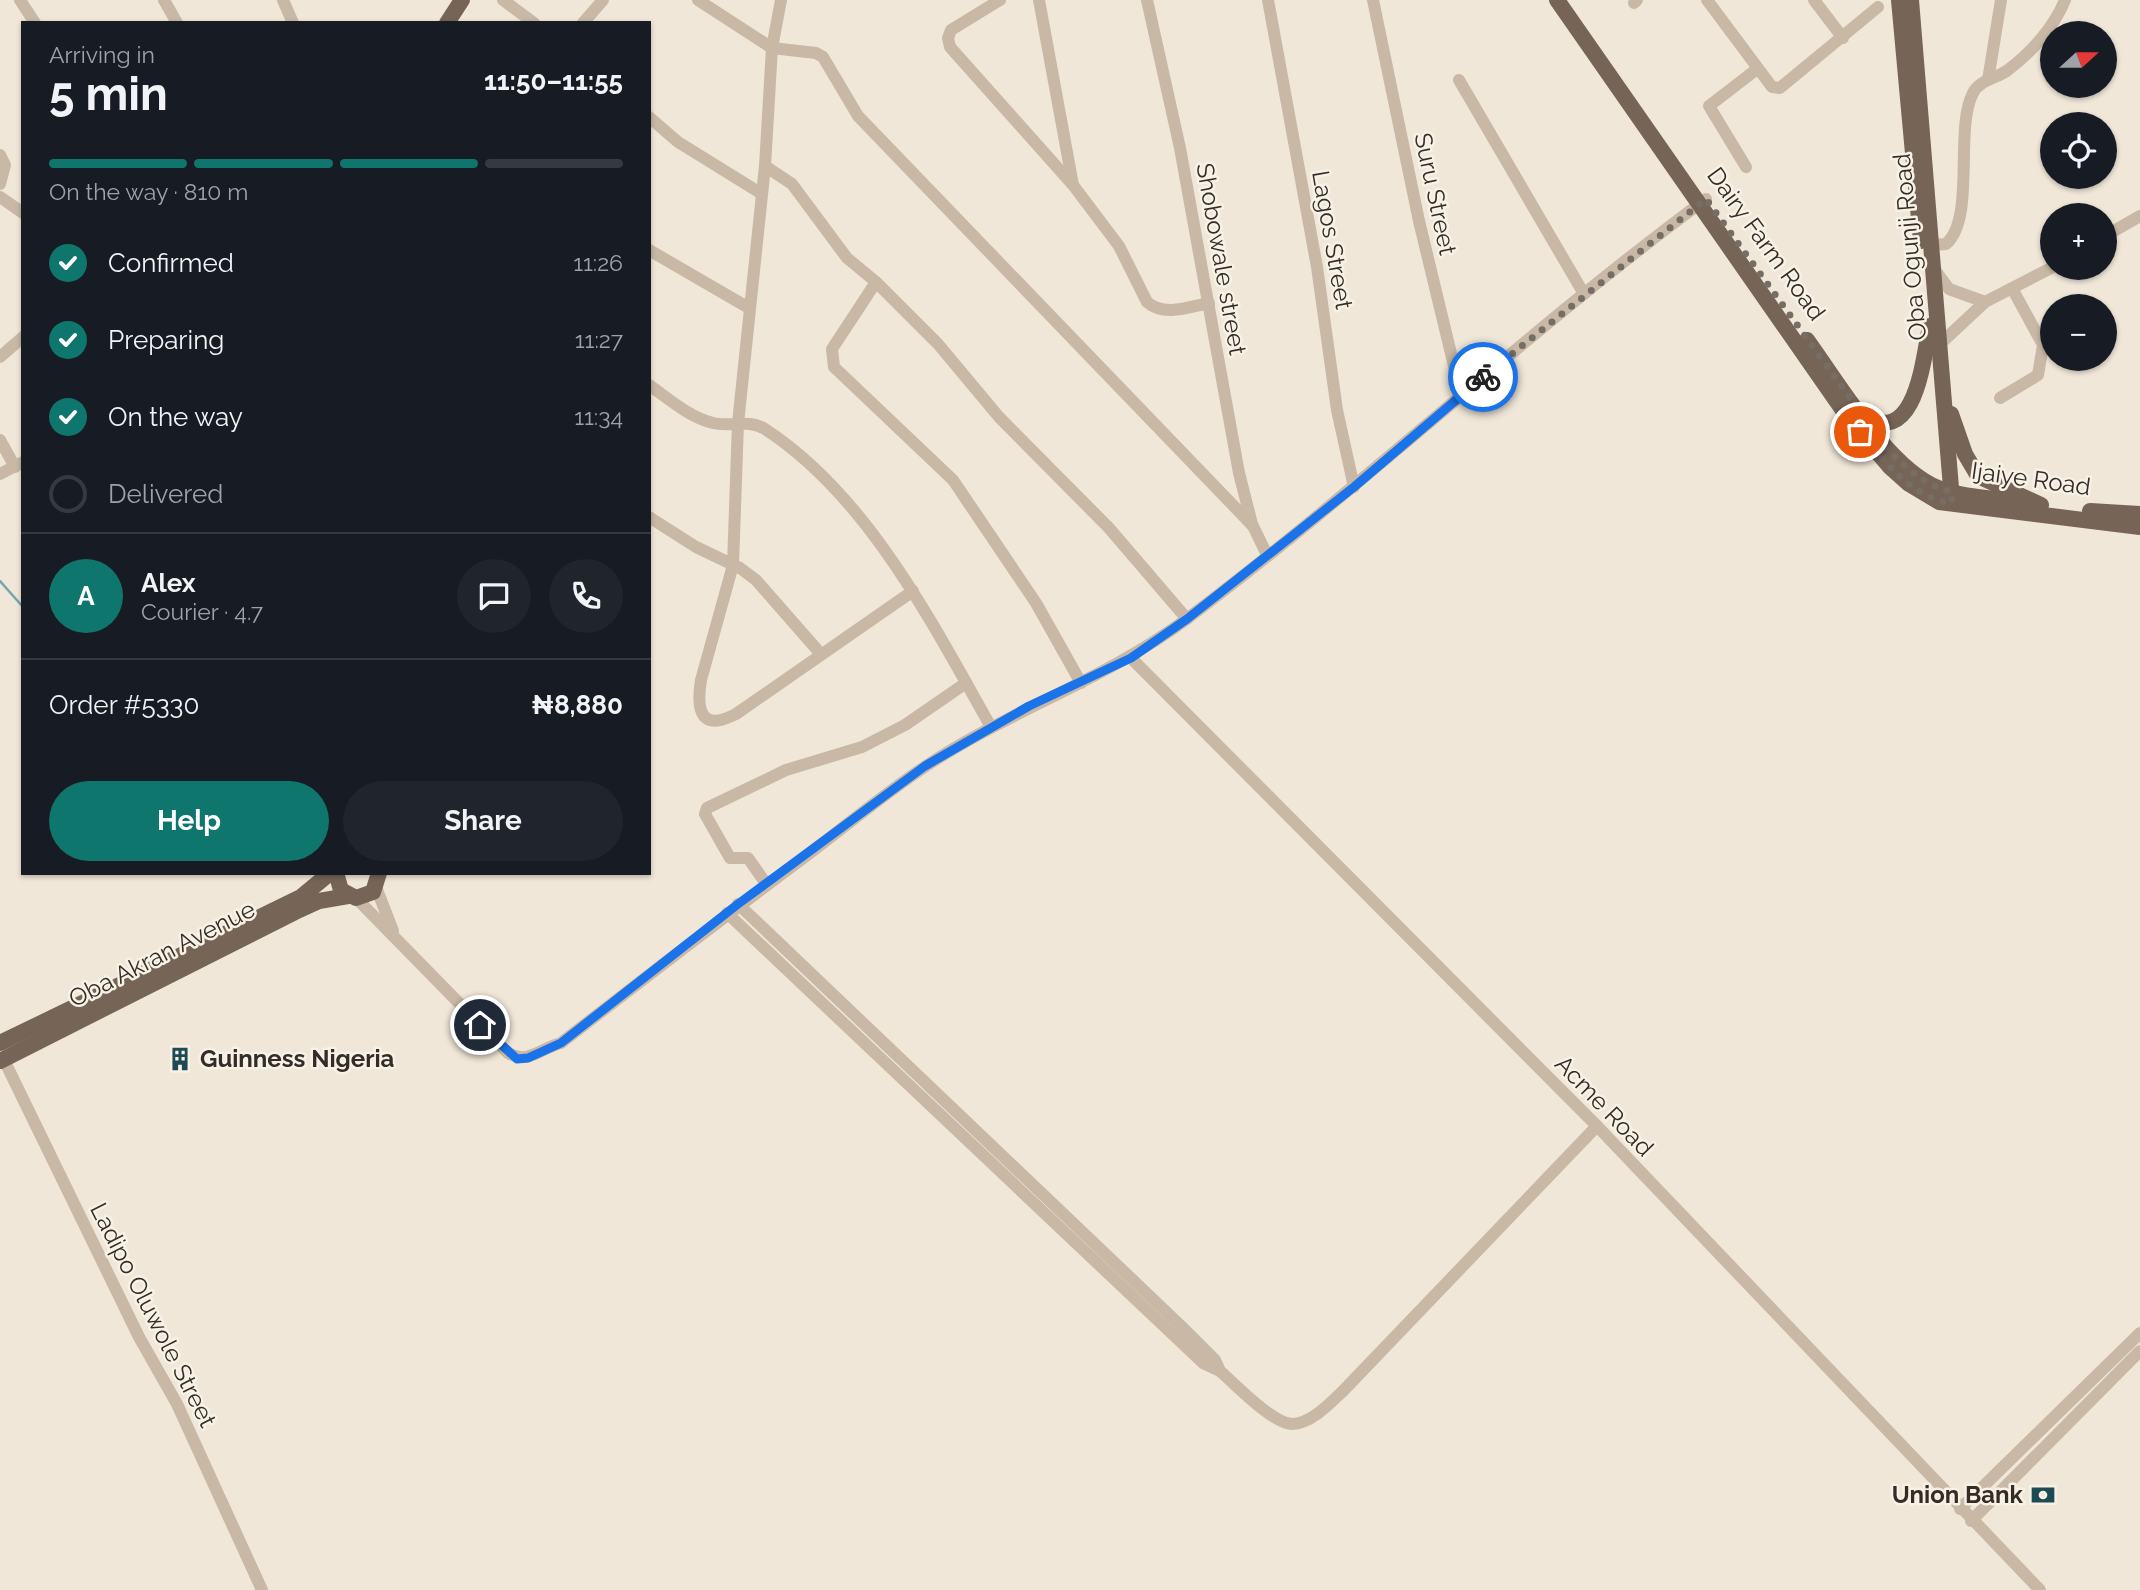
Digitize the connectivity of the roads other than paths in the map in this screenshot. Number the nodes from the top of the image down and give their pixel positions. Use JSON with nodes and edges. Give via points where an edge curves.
{"nodes":[{"id":1,"x":20,"y":0,"type":"edge"},
{"id":2,"x":164,"y":0,"type":"edge"},
{"id":3,"x":283,"y":0,"type":"edge"},
{"id":4,"x":503,"y":0,"type":"edge"},
{"id":5,"x":603,"y":0,"type":"edge"},
{"id":6,"x":698,"y":0,"type":"edge"},
{"id":7,"x":1000,"y":0,"type":"edge"},
{"id":8,"x":1039,"y":0,"type":"edge"},
{"id":9,"x":1147,"y":0,"type":"edge"},
{"id":10,"x":1268,"y":0,"type":"edge"},
{"id":11,"x":1373,"y":0,"type":"edge"},
{"id":12,"x":1557,"y":0,"type":"edge"},
{"id":13,"x":1566,"y":0,"type":"edge"},
{"id":14,"x":1707,"y":0,"type":"edge"},
{"id":15,"x":1814,"y":0,"type":"edge"},
{"id":16,"x":2001,"y":0,"type":"edge"},
{"id":17,"x":2065,"y":0,"type":"edge"},
{"id":18,"x":782,"y":1,"type":"edge"},
{"id":19,"x":1905,"y":2,"type":"edge"},
{"id":20,"x":1878,"y":7,"type":"dead end"},
{"id":21,"x":34,"y":21,"type":"edge"},
{"id":22,"x":176,"y":21,"type":"edge"},
{"id":23,"x":292,"y":21,"type":"edge"},
{"id":24,"x":531,"y":21,"type":"edge"},
{"id":25,"x":585,"y":21,"type":"edge"},
{"id":26,"x":1843,"y":37,"type":"junction"},
{"id":27,"x":772,"y":48,"type":"junction"},
{"id":28,"x":1757,"y":69,"type":"junction"},
{"id":29,"x":1460,"y":80,"type":"dead end"},
{"id":30,"x":1988,"y":80,"type":"junction"},
{"id":31,"x":651,"y":119,"type":"edge"},
{"id":32,"x":0,"y":155,"type":"edge"},
{"id":33,"x":765,"y":166,"type":"junction"},
{"id":34,"x":1746,"y":167,"type":"dead end"},
{"id":35,"x":0,"y":184,"type":"edge"},
{"id":36,"x":1073,"y":185,"type":"junction"},
{"id":37,"x":762,"y":194,"type":"junction"},
{"id":38,"x":0,"y":197,"type":"edge"},
{"id":39,"x":1702,"y":202,"type":"junction"},
{"id":40,"x":21,"y":212,"type":"edge"},
{"id":41,"x":2140,"y":216,"type":"edge"},
{"id":42,"x":2117,"y":229,"type":"edge"},
{"id":43,"x":1927,"y":245,"type":"junction"},
{"id":44,"x":651,"y":251,"type":"edge"},
{"id":45,"x":1934,"y":269,"type":"junction"},
{"id":46,"x":2040,"y":274,"type":"edge"},
{"id":47,"x":876,"y":282,"type":"junction"},
{"id":48,"x":2013,"y":290,"type":"junction"},
{"id":49,"x":1584,"y":294,"type":"junction"},
{"id":50,"x":1985,"y":302,"type":"junction"},
{"id":51,"x":1209,"y":303,"type":"junction"},
{"id":52,"x":748,"y":308,"type":"junction"},
{"id":53,"x":1930,"y":326,"type":"junction"},
{"id":54,"x":21,"y":338,"type":"edge"},
{"id":55,"x":1941,"y":343,"type":"junction"},
{"id":56,"x":3,"y":349,"type":"edge"},
{"id":57,"x":651,"y":386,"type":"edge"},
{"id":58,"x":1461,"y":395,"type":"junction"},
{"id":59,"x":1945,"y":395,"type":"junction"},
{"id":60,"x":2000,"y":398,"type":"dead end"},
{"id":61,"x":1862,"y":415,"type":"junction"},
{"id":62,"x":738,"y":423,"type":"junction"},
{"id":63,"x":0,"y":440,"type":"edge"},
{"id":64,"x":19,"y":464,"type":"edge"},
{"id":65,"x":0,"y":474,"type":"edge"},
{"id":66,"x":1354,"y":487,"type":"junction"},
{"id":67,"x":1945,"y":496,"type":"junction"},
{"id":68,"x":2041,"y":505,"type":"junction"},
{"id":69,"x":2140,"y":514,"type":"edge"},
{"id":70,"x":651,"y":518,"type":"edge"},
{"id":71,"x":1253,"y":526,"type":"junction"},
{"id":72,"x":2140,"y":527,"type":"edge"},
{"id":73,"x":1267,"y":555,"type":"junction"},
{"id":74,"x":733,"y":565,"type":"junction"},
{"id":75,"x":913,"y":591,"type":"junction"},
{"id":76,"x":1187,"y":619,"type":"junction"},
{"id":77,"x":820,"y":653,"type":"junction"},
{"id":78,"x":1131,"y":658,"type":"junction"},
{"id":79,"x":966,"y":683,"type":"junction"},
{"id":80,"x":1081,"y":683,"type":"junction"},
{"id":81,"x":991,"y":727,"type":"junction"},
{"id":82,"x":328,"y":875,"type":"edge"},
{"id":83,"x":336,"y":875,"type":"edge"},
{"id":84,"x":378,"y":880,"type":"edge"},
{"id":85,"x":767,"y":885,"type":"junction"},
{"id":86,"x":352,"y":897,"type":"junction"},
{"id":87,"x":738,"y":904,"type":"junction"},
{"id":88,"x":727,"y":914,"type":"junction"},
{"id":89,"x":400,"y":944,"type":"junction"},
{"id":90,"x":0,"y":1043,"type":"edge"},
{"id":91,"x":2,"y":1060,"type":"edge"},
{"id":92,"x":1597,"y":1126,"type":"junction"},
{"id":93,"x":1082,"y":1240,"type":"junction"},
{"id":94,"x":2140,"y":1333,"type":"edge"},
{"id":95,"x":2140,"y":1351,"type":"edge"},
{"id":96,"x":2055,"y":1415,"type":"junction"},
{"id":97,"x":2066,"y":1425,"type":"junction"},
{"id":98,"x":1960,"y":1509,"type":"junction"},
{"id":99,"x":1972,"y":1521,"type":"junction"},
{"id":100,"x":262,"y":1590,"type":"edge"},
{"id":101,"x":2040,"y":1590,"type":"edge"}],
"edges":[{"from":1,"to":21,"type":"street"},
{"from":2,"to":22,"type":"street"},
{"from":3,"to":23,"type":"street"},
{"from":4,"to":24,"type":"street"},
{"from":5,"to":25,"type":"street"},
{"from":6,"to":27,"type":"street"},
{"from":7,"to":36,"type":"street","via":[[951,30],[950,47]]},
{"from":8,"to":36,"type":"street"},
{"from":9,"to":51,"type":"street","name":"Shobowale street"},
{"from":10,"to":66,"type":"street","name":"Lagos Street"},
{"from":11,"to":58,"type":"street","name":"Suru Street"},
{"from":12,"to":39,"type":"main road","name":"Dairy Farm Road"},
{"from":13,"to":39,"type":"main road","name":"Dairy Farm Road"},
{"from":14,"to":28,"type":"street"},
{"from":15,"to":26,"type":"street"},
{"from":16,"to":30,"type":"street"},
{"from":17,"to":30,"type":"street","via":[[2057,21],[2007,71]]},
{"from":18,"to":27,"type":"street"},
{"from":19,"to":43,"type":"main road","name":"Oba Ogunji Road"},
{"from":20,"to":26,"type":"street"},
{"from":26,"to":28,"type":"street","via":[[1780,88],[1772,87]]},
{"from":27,"to":33,"type":"street"},
{"from":27,"to":71,"type":"street","via":[[823,57],[858,116]]},
{"from":28,"to":34,"type":"street","via":[[1709,106]]},
{"from":29,"to":49,"type":"street"},
{"from":30,"to":43,"type":"street","via":[[1972,94],[1954,234],[1946,244]]},
{"from":31,"to":37,"type":"street","via":[[678,142]]},
{"from":32,"to":35,"type":"street","via":[[5,165]]},
{"from":33,"to":37,"type":"street"},
{"from":33,"to":47,"type":"street","via":[[792,184],[846,258]]},
{"from":36,"to":51,"type":"street","via":[[1119,246],[1154,309]]},
{"from":37,"to":52,"type":"street"},
{"from":38,"to":40,"type":"street"},
{"from":39,"to":49,"type":"street"},
{"from":39,"to":61,"type":"main road","name":"Dairy Farm Road"},
{"from":39,"to":67,"type":"main road","name":"Dairy Farm Road","via":[[1849,419],[1909,484]]},
{"from":41,"to":42,"type":"street"},
{"from":43,"to":45,"type":"main road","name":"Oba Ogunji Road"},
{"from":43,"to":53,"type":"main road","name":"Oba Ogunji Road"},
{"from":44,"to":52,"type":"street"},
{"from":45,"to":50,"type":"street","via":[[1950,289]]},
{"from":45,"to":55,"type":"main road","name":"Oba Ogunji Road"},
{"from":46,"to":48,"type":"street"},
{"from":47,"to":76,"type":"street","via":[[938,344],[999,417],[1109,528]]},
{"from":47,"to":80,"type":"street","via":[[832,349],[834,367],[953,480],[1036,603]]},
{"from":48,"to":50,"type":"street"},
{"from":48,"to":60,"type":"street","via":[[2043,345],[2038,375]]},
{"from":49,"to":58,"type":"street"},
{"from":50,"to":55,"type":"street"},
{"from":51,"to":71,"type":"street","name":"Shobowale street"},
{"from":52,"to":62,"type":"street"},
{"from":53,"to":61,"type":"main road","via":[[1912,402],[1900,418],[1875,424]]},
{"from":53,"to":67,"type":"main road","name":"Oba Ogunji Road"},
{"from":54,"to":56,"type":"street"},
{"from":55,"to":59,"type":"main road","name":"Oba Ogunji Road"},
{"from":57,"to":62,"type":"street","via":[[704,420]]},
{"from":58,"to":66,"type":"street"},
{"from":59,"to":67,"type":"main road","name":"Oba Ogunji Road"},
{"from":59,"to":68,"type":"main road","via":[[1965,454],[1978,475]]},
{"from":61,"to":67,"type":"main road","name":"Dairy Farm Road","via":[[1887,449]]},
{"from":62,"to":74,"type":"street"},
{"from":62,"to":75,"type":"street","via":[[766,430],[834,489]]},
{"from":63,"to":64,"type":"street"},
{"from":64,"to":65,"type":"street"},
{"from":66,"to":73,"type":"street"},
{"from":67,"to":68,"type":"main road","name":"Ijaiye Road"},
{"from":67,"to":72,"type":"main road","name":"Ijaiye Road"},
{"from":68,"to":69,"type":"main road","name":"Ijaiye Road"},
{"from":70,"to":74,"type":"street"},
{"from":71,"to":73,"type":"street"},
{"from":73,"to":76,"type":"street"},
{"from":74,"to":77,"type":"street","via":[[756,580]]},
{"from":74,"to":77,"type":"street","via":[[701,680],[698,699],[706,719],[720,722],[736,714]]},
{"from":75,"to":77,"type":"street"},
{"from":75,"to":79,"type":"street"},
{"from":76,"to":78,"type":"street"},
{"from":78,"to":80,"type":"street"},
{"from":78,"to":92,"type":"street","name":"Acme Road"},
{"from":79,"to":81,"type":"street"},
{"from":79,"to":85,"type":"street","via":[[905,725],[862,747],[786,770],[707,808],[705,814],[726,854],[733,859],[748,858]]},
{"from":80,"to":81,"type":"street"},
{"from":81,"to":85,"type":"street","via":[[925,766]]},
{"from":82,"to":90,"type":"main road","name":"Oba Akran Avenue","via":[[300,897]]},
{"from":83,"to":86,"type":"main road","via":[[337,883]]},
{"from":84,"to":86,"type":"main road","name":"Oba Akran Avenue","via":[[368,896]]},
{"from":84,"to":89,"type":"street","via":[[384,913]]},
{"from":85,"to":87,"type":"street"},
{"from":86,"to":89,"type":"street"},
{"from":86,"to":91,"type":"main road","name":"Oba Akran Avenue","via":[[319,901]]},
{"from":87,"to":88,"type":"street"},
{"from":87,"to":93,"type":"street"},
{"from":88,"to":89,"type":"street","via":[[561,1043],[522,1059],[508,1053]]},
{"from":88,"to":93,"type":"street"},
{"from":91,"to":100,"type":"street","name":"Ladipo Oluwole Street","via":[[138,1337],[177,1404]]},
{"from":92,"to":93,"type":"street","via":[[1324,1408],[1292,1424],[1278,1420],[1220,1371],[1210,1369],[1178,1330]]},
{"from":92,"to":98,"type":"street","name":"Acme Road"},
{"from":94,"to":96,"type":"street"},
{"from":95,"to":97,"type":"street"},
{"from":96,"to":97,"type":"street"},
{"from":96,"to":98,"type":"street"},
{"from":97,"to":99,"type":"street"},
{"from":98,"to":99,"type":"street","name":"Acme Road"},
{"from":99,"to":101,"type":"street","name":"Acme Road"}]}
